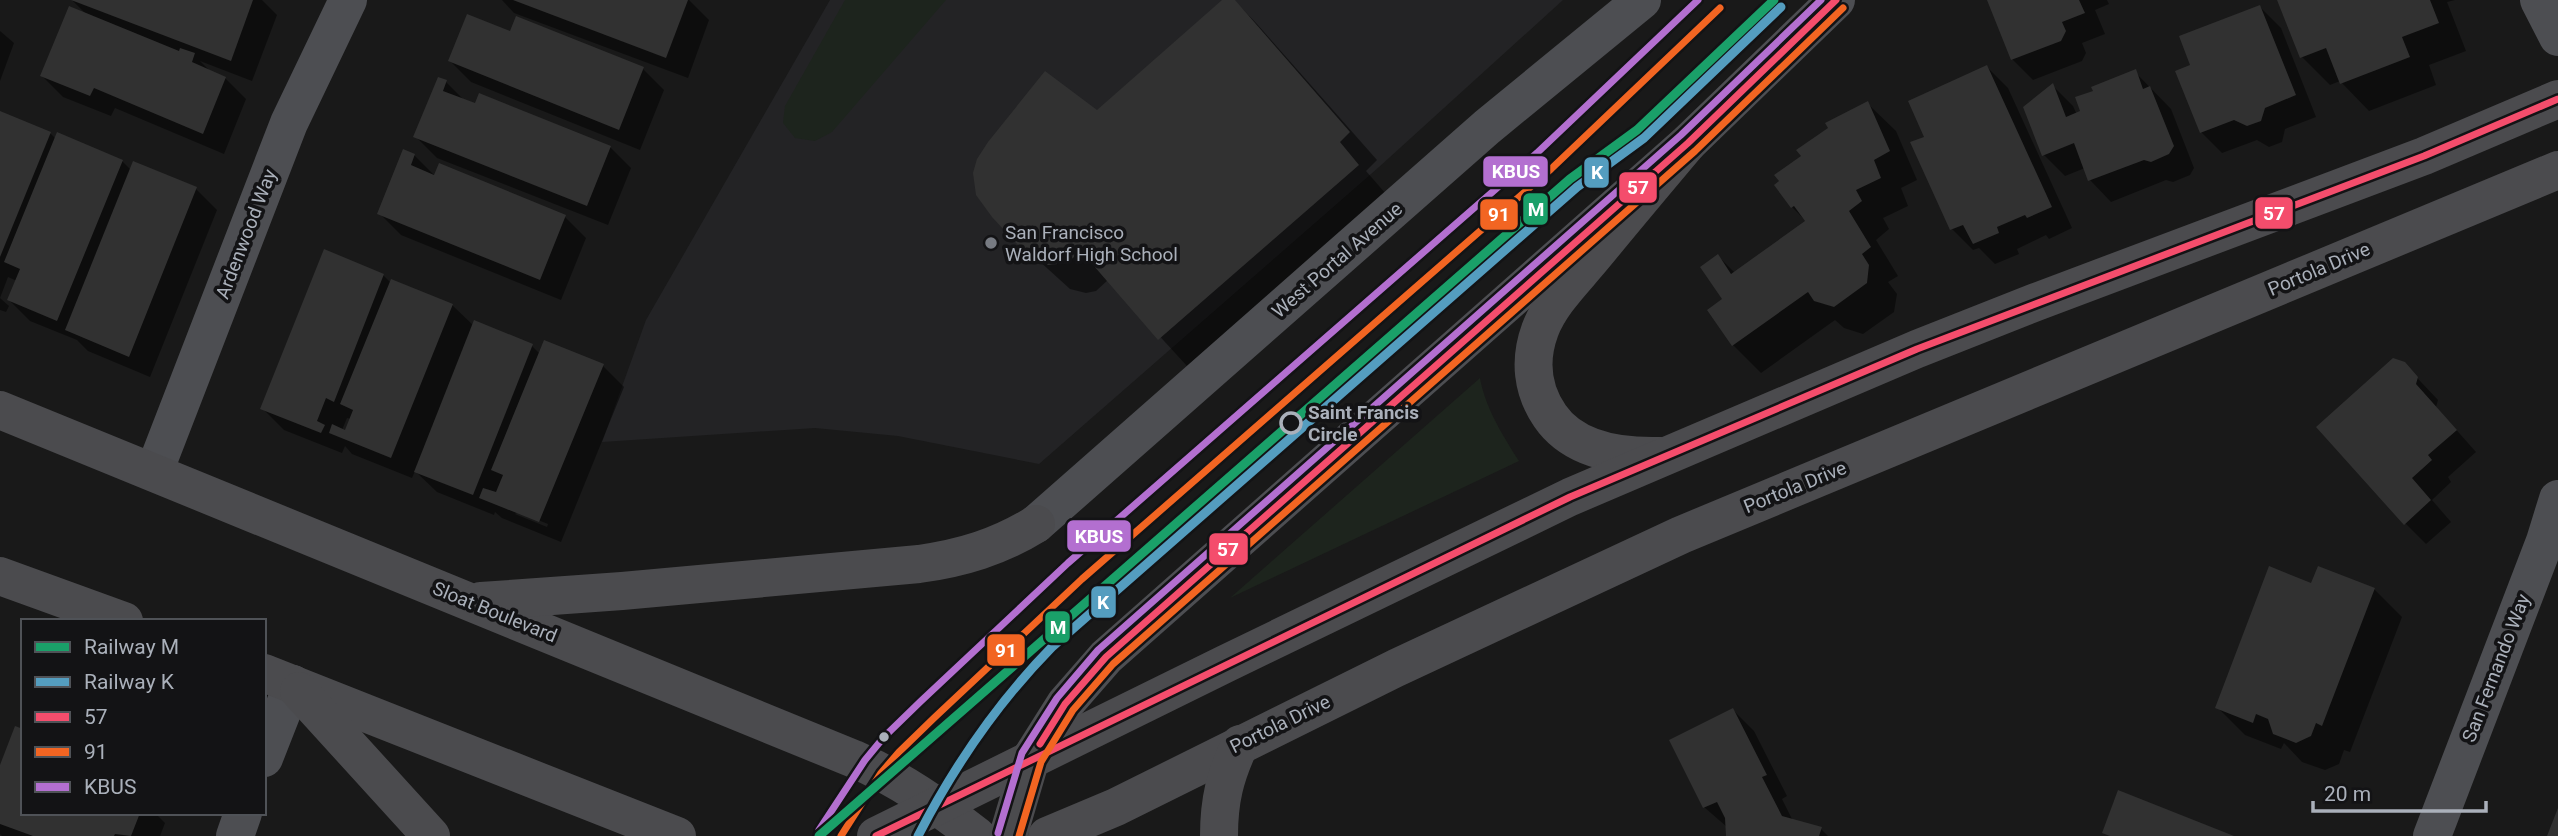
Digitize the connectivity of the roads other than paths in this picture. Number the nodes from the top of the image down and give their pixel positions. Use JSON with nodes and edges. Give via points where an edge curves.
{"nodes":[{"id":1,"x":348,"y":0,"type":"edge"},
{"id":2,"x":1642,"y":0,"type":"edge"},
{"id":3,"x":1836,"y":0,"type":"edge"},
{"id":4,"x":2539,"y":0,"type":"edge"},
{"id":5,"x":2558,"y":37,"type":"edge"},
{"id":6,"x":2558,"y":99,"type":"edge"},
{"id":7,"x":1688,"y":143,"type":"junction"},
{"id":8,"x":2558,"y":170,"type":"edge"},
{"id":9,"x":0,"y":410,"type":"edge"},
{"id":10,"x":1666,"y":456,"type":"junction"},
{"id":11,"x":154,"y":472,"type":"junction"},
{"id":12,"x":2558,"y":499,"type":"edge"},
{"id":13,"x":1036,"y":524,"type":"joint"},
{"id":14,"x":0,"y":576,"type":"edge"},
{"id":15,"x":469,"y":601,"type":"junction"},
{"id":16,"x":118,"y":619,"type":"edge"},
{"id":17,"x":279,"y":679,"type":"edge"},
{"id":18,"x":1240,"y":744,"type":"junction"},
{"id":19,"x":266,"y":747,"type":"edge"},
{"id":20,"x":1031,"y":758,"type":"junction"},
{"id":21,"x":937,"y":805,"type":"junction"},
{"id":22,"x":242,"y":815,"type":"edge"},
{"id":23,"x":235,"y":836,"type":"edge"},
{"id":24,"x":431,"y":836,"type":"edge"},
{"id":25,"x":677,"y":836,"type":"edge"},
{"id":26,"x":876,"y":836,"type":"edge"},
{"id":27,"x":977,"y":836,"type":"edge"},
{"id":28,"x":1008,"y":836,"type":"edge"},
{"id":29,"x":1047,"y":836,"type":"edge"},
{"id":30,"x":1219,"y":836,"type":"edge"},
{"id":31,"x":2432,"y":836,"type":"edge"}],
"edges":[{"from":1,"to":11,"type":"street","name":"Ardenwood Way","via":[[289,123]]},
{"from":2,"to":13,"type":"street","name":"West Portal Avenue","via":[[1487,127]]},
{"from":3,"to":7,"type":"street"},
{"from":4,"to":5,"type":"street"},
{"from":6,"to":10,"type":"main road","via":[[2424,156],[1988,321]]},
{"from":7,"to":10,"type":"main road","via":[[1549,313],[1540,329],[1533,370],[1543,406],[1572,438],[1616,454]]},
{"from":7,"to":20,"type":"street","via":[[1106,657],[1065,704]]},
{"from":8,"to":18,"type":"main road","name":"Portola Drive","via":[[1694,529]]},
{"from":9,"to":11,"type":"main road","name":"Sloat Boulevard"},
{"from":10,"to":20,"type":"main road","via":[[1558,503]]},
{"from":11,"to":15,"type":"main road","name":"Sloat Boulevard"},
{"from":12,"to":31,"type":"street","name":"San Fernando Way"},
{"from":13,"to":15,"type":"main road","via":[[984,550],[919,564]]},
{"from":14,"to":16,"type":"main road"},
{"from":15,"to":21,"type":"main road","name":"Sloat Boulevard","via":[[854,759]]},
{"from":17,"to":19,"type":"street"},
{"from":17,"to":24,"type":"main road"},
{"from":17,"to":25,"type":"main road"},
{"from":18,"to":29,"type":"main road","name":"Portola Drive","via":[[1116,807]]},
{"from":18,"to":30,"type":"main road","via":[[1221,797]]},
{"from":20,"to":21,"type":"main road"},
{"from":20,"to":28,"type":"main road"},
{"from":21,"to":26,"type":"main road"},
{"from":21,"to":27,"type":"main road","name":"Sloat Boulevard"},
{"from":22,"to":23,"type":"street"}]}
